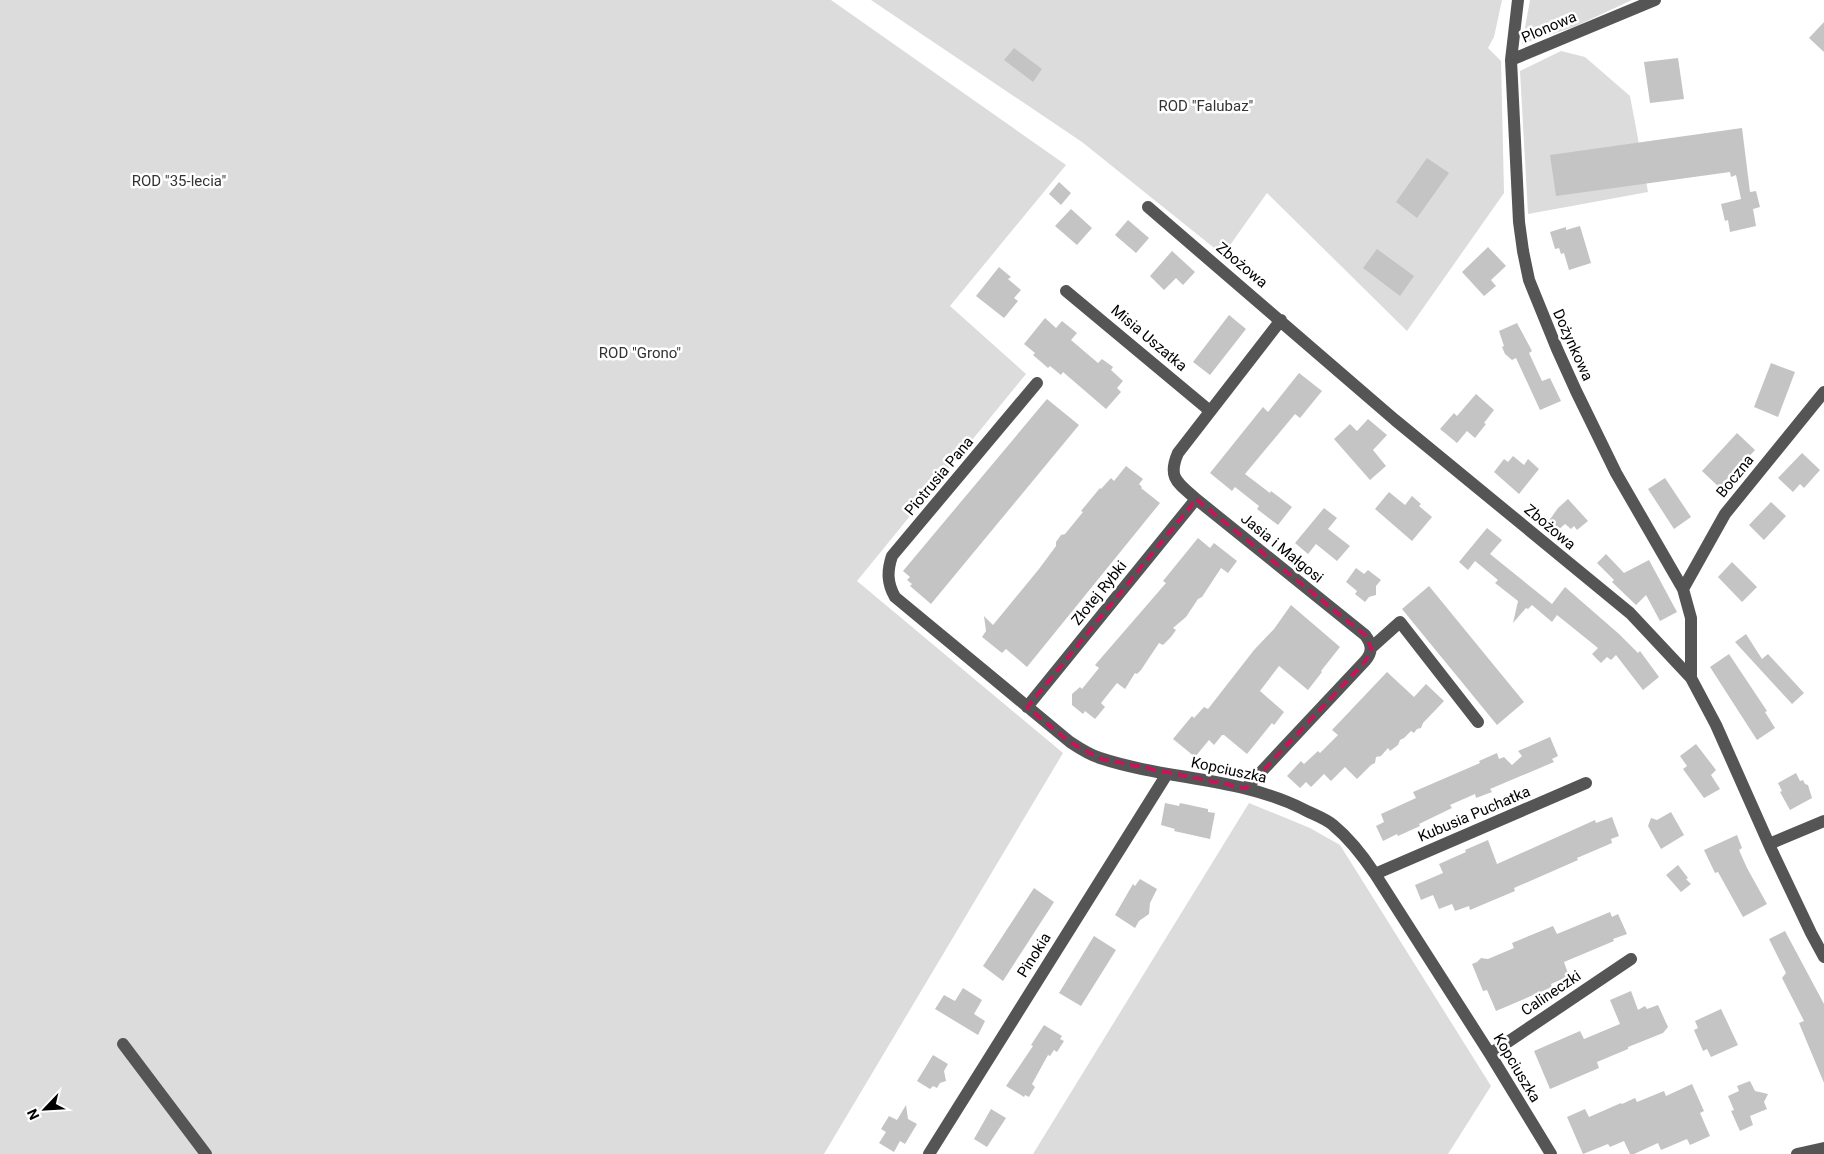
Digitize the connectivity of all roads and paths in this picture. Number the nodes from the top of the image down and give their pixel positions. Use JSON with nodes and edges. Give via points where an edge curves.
{"nodes":[{"id":1,"x":1518,"y":0,"type":"edge"},
{"id":2,"x":1655,"y":0,"type":"edge"},
{"id":3,"x":1510,"y":60,"type":"junction"},
{"id":4,"x":1148,"y":207,"type":"dead end"},
{"id":5,"x":1066,"y":291,"type":"dead end"},
{"id":6,"x":1281,"y":320,"type":"junction"},
{"id":7,"x":1037,"y":383,"type":"dead end"},
{"id":8,"x":1824,"y":392,"type":"edge"},
{"id":9,"x":1210,"y":411,"type":"junction"},
{"id":10,"x":1196,"y":499,"type":"junction"},
{"id":11,"x":1683,"y":589,"type":"junction"},
{"id":12,"x":895,"y":597,"type":"joint"},
{"id":13,"x":1371,"y":648,"type":"junction"},
{"id":14,"x":1691,"y":678,"type":"junction"},
{"id":15,"x":1028,"y":707,"type":"junction"},
{"id":16,"x":1478,"y":722,"type":"dead end"},
{"id":17,"x":1167,"y":774,"type":"junction"},
{"id":18,"x":1586,"y":783,"type":"dead end"},
{"id":19,"x":1246,"y":788,"type":"junction"},
{"id":20,"x":1824,"y":821,"type":"edge"},
{"id":21,"x":1769,"y":844,"type":"junction"},
{"id":22,"x":1375,"y":874,"type":"junction"},
{"id":23,"x":1824,"y":957,"type":"edge"},
{"id":24,"x":1630,"y":958,"type":"dead end"},
{"id":25,"x":123,"y":1044,"type":"dead end"},
{"id":26,"x":1490,"y":1054,"type":"junction"},
{"id":27,"x":1824,"y":1148,"type":"edge"},
{"id":28,"x":206,"y":1154,"type":"edge"},
{"id":29,"x":929,"y":1154,"type":"edge"},
{"id":30,"x":1550,"y":1154,"type":"edge"},
{"id":31,"x":1797,"y":1154,"type":"edge"}],
"edges":[{"from":1,"to":3,"type":"street","name":"Dożynkowa"},
{"from":2,"to":3,"type":"street","name":"Plonowa"},
{"from":3,"to":11,"type":"street","name":"Dożynkowa","via":[[1519,222],[1529,280],[1557,349],[1616,473]]},
{"from":4,"to":6,"type":"street","name":"Zbożowa"},
{"from":5,"to":9,"type":"street","name":"Misia Uszatka"},
{"from":6,"to":9,"type":"street","name":"Jasia i Małgosi"},
{"from":6,"to":14,"type":"street","name":"Zbożowa","via":[[1395,420],[1630,613]]},
{"from":7,"to":12,"type":"street","name":"Piotrusia Pana","via":[[892,556],[888,576]]},
{"from":8,"to":11,"type":"street","name":"Boczna","via":[[1725,514]]},
{"from":9,"to":10,"type":"street","name":"Jasia i Małgosi","via":[[1172,465],[1173,475],[1180,485]]},
{"from":10,"to":13,"type":"street","name":"Jasia i Małgosi","via":[[1364,635]]},
{"from":10,"to":15,"type":"street","name":"Złotej Rybki"},
{"from":11,"to":14,"type":"street","name":"Dożynkowa","via":[[1691,618]]},
{"from":12,"to":15,"type":"street","name":"Kopciuszka"},
{"from":13,"to":16,"type":"street","via":[[1400,622]]},
{"from":13,"to":19,"type":"street","via":[[1365,661]]},
{"from":14,"to":21,"type":"street","name":"Zbożowa"},
{"from":15,"to":17,"type":"street","name":"Kopciuszka","via":[[1070,742],[1099,758]]},
{"from":17,"to":19,"type":"street","name":"Kopciuszka"},
{"from":17,"to":29,"type":"street","name":"Pinokia"},
{"from":18,"to":22,"type":"street","name":"Kubusia Puchatka"},
{"from":19,"to":22,"type":"street","name":"Kopciuszka","via":[[1267,793],[1332,823],[1361,853]]},
{"from":20,"to":21,"type":"street"},
{"from":21,"to":23,"type":"street","name":"Zbożowa"},
{"from":22,"to":26,"type":"street","name":"Kopciuszka"},
{"from":24,"to":26,"type":"street","name":"Calineczki"},
{"from":25,"to":28,"type":"street"},
{"from":26,"to":30,"type":"street","name":"Kopciuszka"},
{"from":27,"to":31,"type":"street"}]}
